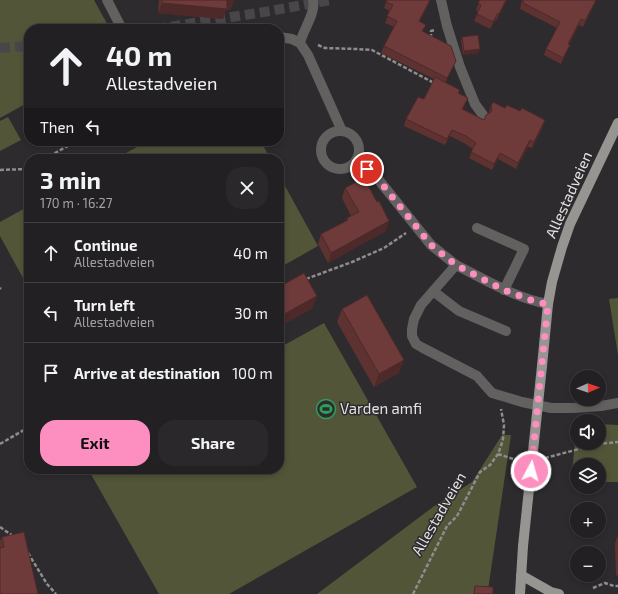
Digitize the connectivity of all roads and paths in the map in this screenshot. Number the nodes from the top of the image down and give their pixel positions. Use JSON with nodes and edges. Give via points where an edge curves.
{"nodes":[{"id":1,"x":107,"y":0,"type":"edge"},
{"id":2,"x":313,"y":0,"type":"edge"},
{"id":3,"x":441,"y":0,"type":"edge"},
{"id":4,"x":119,"y":24,"type":"edge"},
{"id":5,"x":447,"y":26,"type":"junction"},
{"id":6,"x":284,"y":38,"type":"edge"},
{"id":7,"x":300,"y":43,"type":"junction"},
{"id":8,"x":430,"y":44,"type":"edge"},
{"id":9,"x":435,"y":83,"type":"edge"},
{"id":10,"x":483,"y":115,"type":"dead end"},
{"id":11,"x":618,"y":123,"type":"edge"},
{"id":12,"x":342,"y":131,"type":"junction"},
{"id":13,"x":68,"y":146,"type":"edge"},
{"id":14,"x":53,"y":154,"type":"edge"},
{"id":15,"x":356,"y":159,"type":"junction"},
{"id":16,"x":24,"y":169,"type":"edge"},
{"id":17,"x":0,"y":170,"type":"edge"},
{"id":18,"x":416,"y":225,"type":"junction"},
{"id":19,"x":477,"y":228,"type":"dead end"},
{"id":20,"x":456,"y":265,"type":"junction"},
{"id":21,"x":301,"y":281,"type":"edge"},
{"id":22,"x":504,"y":290,"type":"junction"},
{"id":23,"x":433,"y":291,"type":"junction"},
{"id":24,"x":548,"y":304,"type":"junction"},
{"id":25,"x":506,"y":331,"type":"dead end"},
{"id":26,"x":492,"y":393,"type":"junction"},
{"id":27,"x":618,"y":403,"type":"edge"},
{"id":28,"x":24,"y":430,"type":"edge"},
{"id":29,"x":618,"y":442,"type":"edge"},
{"id":30,"x":0,"y":444,"type":"edge"},
{"id":31,"x":498,"y":454,"type":"junction"},
{"id":32,"x":546,"y":458,"type":"dead end"},
{"id":33,"x":516,"y":460,"type":"dead end"},
{"id":34,"x":0,"y":527,"type":"edge"},
{"id":35,"x":16,"y":538,"type":"edge"},
{"id":36,"x":25,"y":547,"type":"edge"},
{"id":37,"x":521,"y":575,"type":"junction"},
{"id":38,"x":618,"y":586,"type":"edge"},
{"id":39,"x":593,"y":588,"type":"dead end"},
{"id":40,"x":56,"y":594,"type":"edge"},
{"id":41,"x":413,"y":594,"type":"edge"},
{"id":42,"x":520,"y":594,"type":"edge"},
{"id":43,"x":558,"y":594,"type":"edge"}],
"edges":[{"from":1,"to":4,"type":"street"},
{"from":2,"to":7,"type":"street","via":[[312,13]]},
{"from":3,"to":5,"type":"street"},
{"from":5,"to":8,"type":"path","via":[[431,31]]},
{"from":5,"to":10,"type":"street","via":[[460,67],[475,104]]},
{"from":6,"to":7,"type":"street"},
{"from":7,"to":9,"type":"path","via":[[325,48],[372,50]]},
{"from":7,"to":12,"type":"street","via":[[308,55]]},
{"from":11,"to":24,"type":"main road","name":"Allestadveien","via":[[570,224]]},
{"from":12,"to":15,"type":"street","via":[[357,141],[359,153]]},
{"from":12,"to":15,"type":"street","via":[[330,134],[326,138],[323,156],[336,168],[348,167]]},
{"from":13,"to":14,"type":"path"},
{"from":15,"to":18,"type":"street","via":[[378,179]]},
{"from":16,"to":17,"type":"path"},
{"from":18,"to":20,"type":"street","via":[[431,245]]},
{"from":18,"to":21,"type":"path","via":[[384,248]]},
{"from":19,"to":22,"type":"street","via":[[524,249]]},
{"from":20,"to":22,"type":"street"},
{"from":20,"to":23,"type":"street"},
{"from":22,"to":24,"type":"street"},
{"from":23,"to":25,"type":"street","via":[[459,311]]},
{"from":23,"to":26,"type":"street","via":[[414,318],[412,336],[416,344],[478,376]]},
{"from":24,"to":37,"type":"main road","name":"Allestadveien","bridge":true},
{"from":26,"to":27,"type":"street","via":[[552,408]]},
{"from":26,"to":31,"type":"path","name":"Allestadveien","via":[[501,408],[504,425]]},
{"from":28,"to":30,"type":"path"},
{"from":29,"to":32,"type":"path","via":[[598,444]]},
{"from":31,"to":33,"type":"path"},
{"from":31,"to":41,"type":"path","name":"Allestadveien","via":[[490,465],[480,472],[457,516],[447,526]]},
{"from":34,"to":35,"type":"path"},
{"from":36,"to":40,"type":"path","via":[[47,584]]},
{"from":37,"to":42,"type":"main road"},
{"from":37,"to":43,"type":"main road"},
{"from":38,"to":39,"type":"path","via":[[605,582]]}]}
